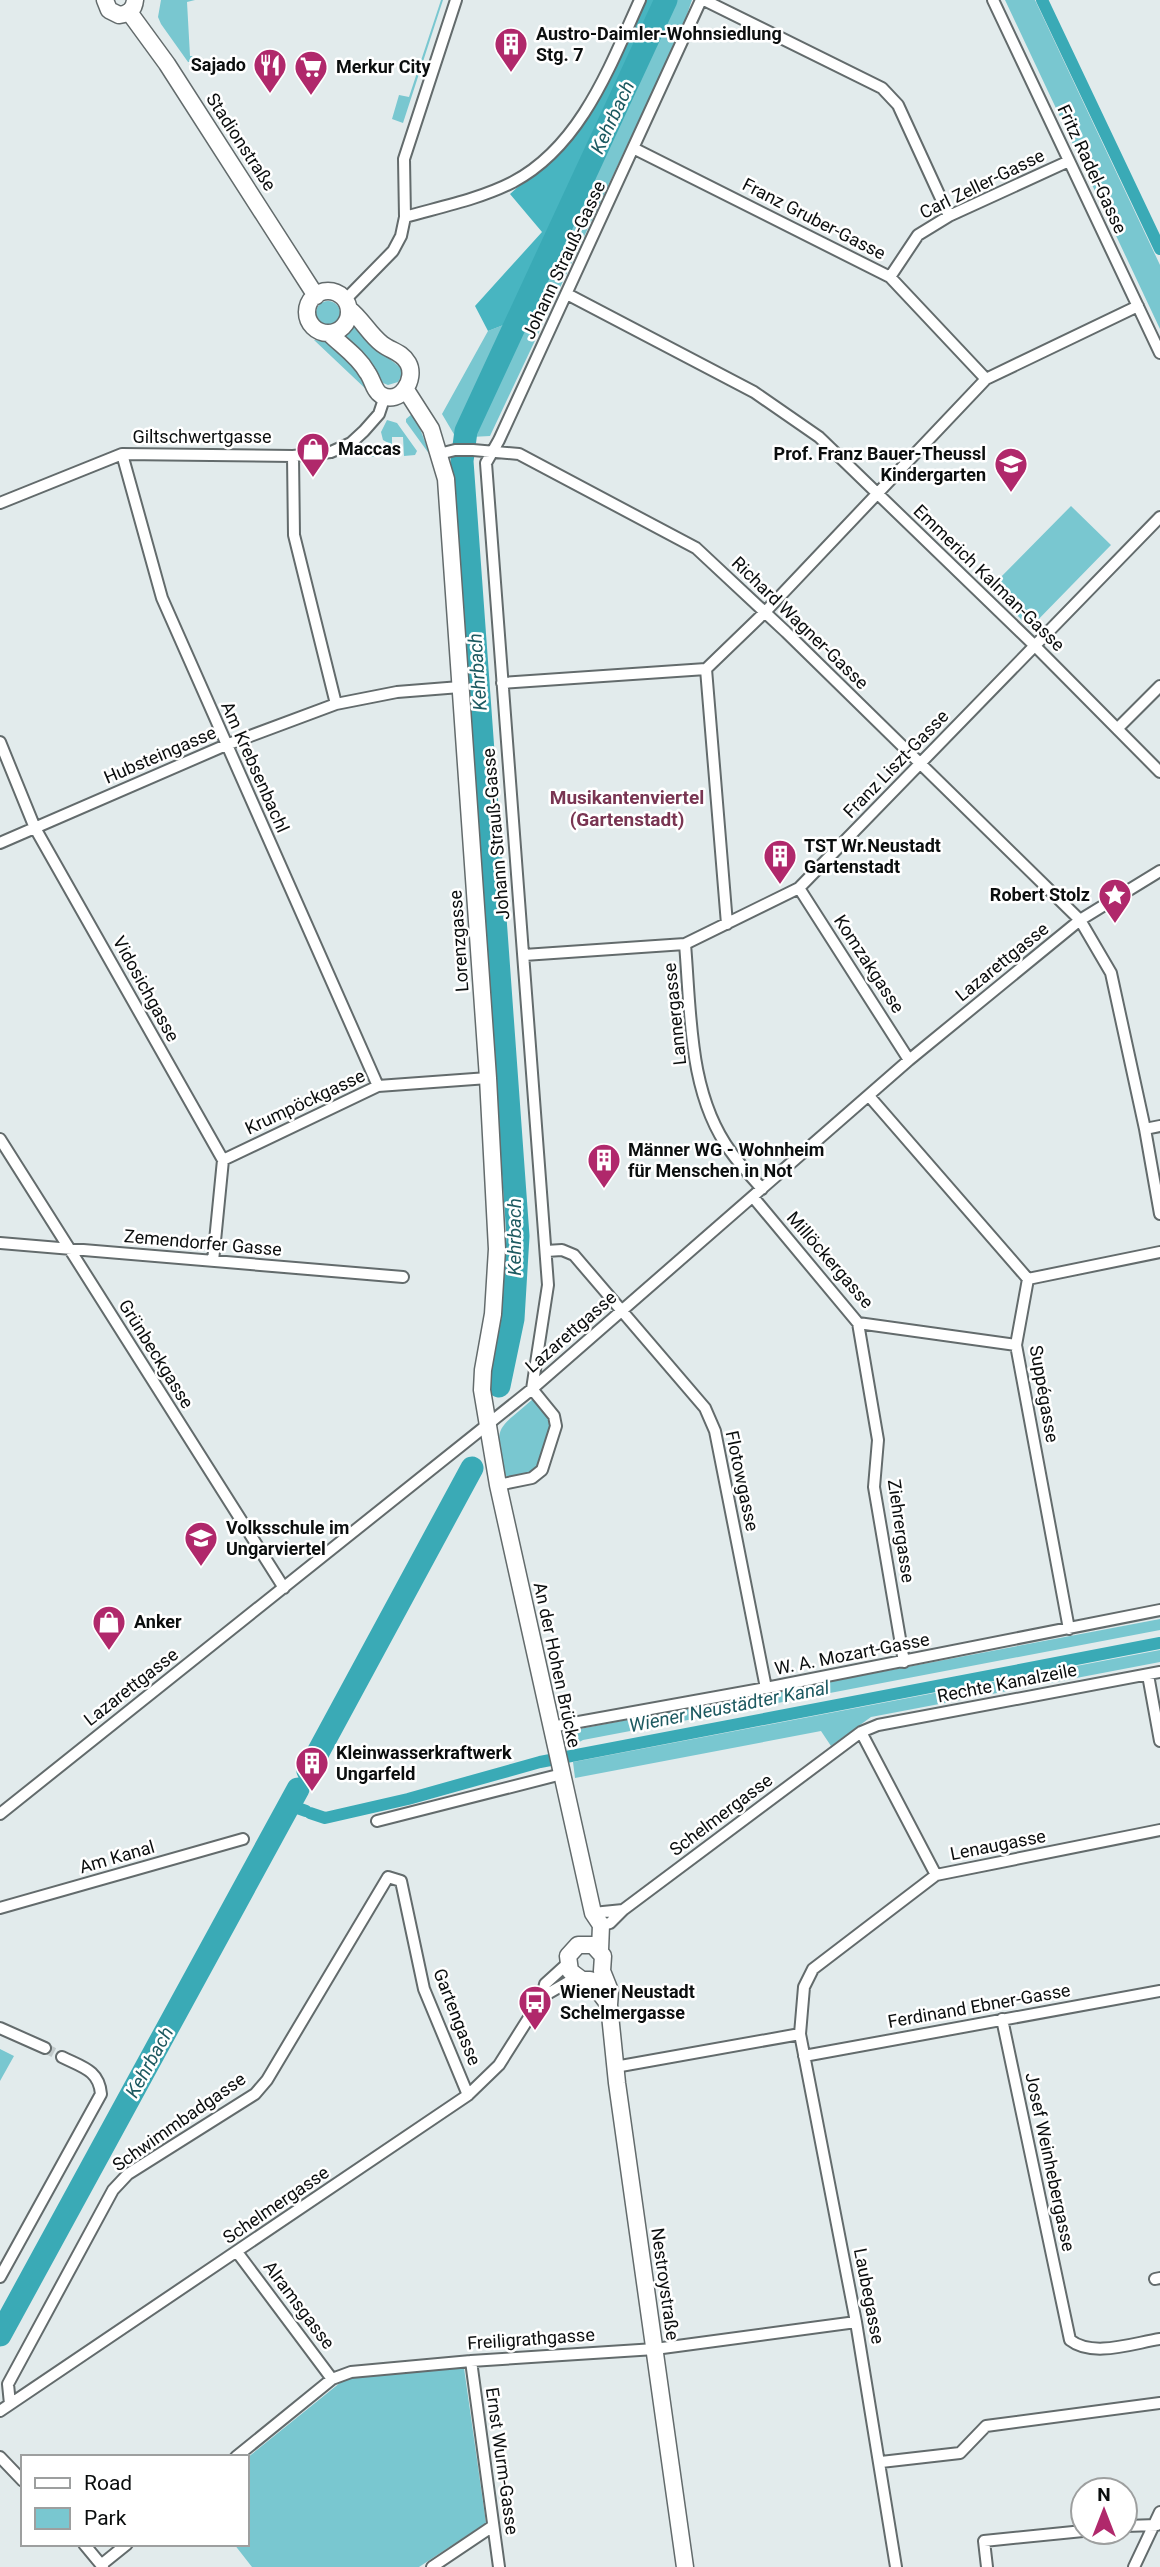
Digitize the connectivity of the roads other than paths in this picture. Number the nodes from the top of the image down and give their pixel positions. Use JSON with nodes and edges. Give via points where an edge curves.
{"nodes":[{"id":1,"x":105,"y":0,"type":"edge"},
{"id":2,"x":456,"y":0,"type":"edge"},
{"id":3,"x":640,"y":0,"type":"edge"},
{"id":4,"x":702,"y":0,"type":"edge"},
{"id":5,"x":993,"y":0,"type":"edge"},
{"id":6,"x":726,"y":5,"type":"edge"},
{"id":7,"x":132,"y":6,"type":"edge"},
{"id":8,"x":635,"y":149,"type":"junction"},
{"id":9,"x":1069,"y":160,"type":"junction"},
{"id":10,"x":948,"y":216,"type":"junction"},
{"id":11,"x":405,"y":217,"type":"junction"},
{"id":12,"x":890,"y":277,"type":"junction"},
{"id":13,"x":567,"y":294,"type":"junction"},
{"id":14,"x":316,"y":296,"type":"junction"},
{"id":15,"x":347,"y":304,"type":"junction"},
{"id":16,"x":1138,"y":306,"type":"junction"},
{"id":17,"x":329,"y":333,"type":"junction"},
{"id":18,"x":1160,"y":353,"type":"edge"},
{"id":19,"x":986,"y":379,"type":"junction"},
{"id":20,"x":406,"y":390,"type":"junction"},
{"id":21,"x":385,"y":396,"type":"junction"},
{"id":22,"x":491,"y":451,"type":"junction"},
{"id":23,"x":447,"y":452,"type":"junction"},
{"id":24,"x":122,"y":454,"type":"junction"},
{"id":25,"x":293,"y":456,"type":"junction"},
{"id":26,"x":876,"y":494,"type":"junction"},
{"id":27,"x":0,"y":503,"type":"edge"},
{"id":28,"x":1160,"y":517,"type":"edge"},
{"id":29,"x":765,"y":612,"type":"junction"},
{"id":30,"x":1034,"y":645,"type":"junction"},
{"id":31,"x":706,"y":669,"type":"junction"},
{"id":32,"x":502,"y":683,"type":"junction"},
{"id":33,"x":1160,"y":686,"type":"edge"},
{"id":34,"x":460,"y":687,"type":"junction"},
{"id":35,"x":336,"y":704,"type":"junction"},
{"id":36,"x":1118,"y":729,"type":"junction"},
{"id":37,"x":0,"y":742,"type":"edge"},
{"id":38,"x":226,"y":745,"type":"junction"},
{"id":39,"x":920,"y":765,"type":"junction"},
{"id":40,"x":1160,"y":772,"type":"edge"},
{"id":41,"x":35,"y":828,"type":"junction"},
{"id":42,"x":0,"y":843,"type":"edge"},
{"id":43,"x":1160,"y":871,"type":"edge"},
{"id":44,"x":799,"y":888,"type":"junction"},
{"id":45,"x":1080,"y":920,"type":"junction"},
{"id":46,"x":727,"y":924,"type":"junction"},
{"id":47,"x":685,"y":944,"type":"junction"},
{"id":48,"x":524,"y":955,"type":"junction"},
{"id":49,"x":909,"y":1060,"type":"junction"},
{"id":50,"x":488,"y":1078,"type":"junction"},
{"id":51,"x":378,"y":1086,"type":"junction"},
{"id":52,"x":869,"y":1096,"type":"junction"},
{"id":53,"x":1160,"y":1126,"type":"edge"},
{"id":54,"x":1144,"y":1129,"type":"junction"},
{"id":55,"x":0,"y":1139,"type":"edge"},
{"id":56,"x":223,"y":1160,"type":"junction"},
{"id":57,"x":762,"y":1189,"type":"junction"},
{"id":58,"x":753,"y":1197,"type":"junction"},
{"id":59,"x":1160,"y":1214,"type":"edge"},
{"id":60,"x":0,"y":1243,"type":"edge"},
{"id":61,"x":69,"y":1249,"type":"junction"},
{"id":62,"x":546,"y":1251,"type":"junction"},
{"id":63,"x":1160,"y":1252,"type":"edge"},
{"id":64,"x":213,"y":1261,"type":"junction"},
{"id":65,"x":403,"y":1277,"type":"dead end"},
{"id":66,"x":1028,"y":1279,"type":"junction"},
{"id":67,"x":621,"y":1312,"type":"junction"},
{"id":68,"x":858,"y":1323,"type":"junction"},
{"id":69,"x":1016,"y":1345,"type":"junction"},
{"id":70,"x":532,"y":1389,"type":"junction"},
{"id":71,"x":487,"y":1425,"type":"junction"},
{"id":72,"x":498,"y":1485,"type":"junction"},
{"id":73,"x":284,"y":1588,"type":"junction"},
{"id":74,"x":1160,"y":1610,"type":"edge"},
{"id":75,"x":1069,"y":1629,"type":"junction"},
{"id":76,"x":904,"y":1662,"type":"junction"},
{"id":77,"x":1160,"y":1672,"type":"edge"},
{"id":78,"x":1148,"y":1675,"type":"junction"},
{"id":79,"x":766,"y":1688,"type":"junction"},
{"id":80,"x":552,"y":1732,"type":"junction"},
{"id":81,"x":861,"y":1732,"type":"junction"},
{"id":82,"x":1160,"y":1741,"type":"edge"},
{"id":83,"x":561,"y":1772,"type":"junction"},
{"id":84,"x":0,"y":1814,"type":"edge"},
{"id":85,"x":377,"y":1821,"type":"dead end"},
{"id":86,"x":1160,"y":1830,"type":"edge"},
{"id":87,"x":243,"y":1839,"type":"dead end"},
{"id":88,"x":936,"y":1875,"type":"junction"},
{"id":89,"x":388,"y":1877,"type":"joint"},
{"id":90,"x":0,"y":1908,"type":"edge"},
{"id":91,"x":597,"y":1919,"type":"junction"},
{"id":92,"x":593,"y":1947,"type":"junction"},
{"id":93,"x":584,"y":1973,"type":"junction"},
{"id":94,"x":1160,"y":1991,"type":"edge"},
{"id":95,"x":1002,"y":2019,"type":"junction"},
{"id":96,"x":0,"y":2028,"type":"edge"},
{"id":97,"x":800,"y":2034,"type":"junction"},
{"id":98,"x":45,"y":2048,"type":"tunnel mouth"},
{"id":99,"x":804,"y":2056,"type":"junction"},
{"id":100,"x":62,"y":2057,"type":"tunnel mouth"},
{"id":101,"x":615,"y":2067,"type":"junction"},
{"id":102,"x":468,"y":2095,"type":"junction"},
{"id":103,"x":237,"y":2252,"type":"junction"},
{"id":104,"x":0,"y":2277,"type":"edge"},
{"id":105,"x":856,"y":2322,"type":"junction"},
{"id":106,"x":1160,"y":2339,"type":"edge"},
{"id":107,"x":654,"y":2349,"type":"junction"},
{"id":108,"x":471,"y":2361,"type":"junction"},
{"id":109,"x":332,"y":2379,"type":"junction"},
{"id":110,"x":1160,"y":2403,"type":"edge"},
{"id":111,"x":10,"y":2404,"type":"junction"},
{"id":112,"x":0,"y":2411,"type":"edge"},
{"id":113,"x":238,"y":2455,"type":"edge"},
{"id":114,"x":0,"y":2457,"type":"edge"},
{"id":115,"x":881,"y":2462,"type":"junction"},
{"id":116,"x":21,"y":2479,"type":"edge"},
{"id":117,"x":1160,"y":2512,"type":"edge"},
{"id":118,"x":1157,"y":2525,"type":"edge"},
{"id":119,"x":493,"y":2526,"type":"junction"},
{"id":120,"x":1139,"y":2526,"type":"edge"},
{"id":121,"x":1069,"y":2532,"type":"edge"},
{"id":122,"x":86,"y":2546,"type":"edge"},
{"id":123,"x":125,"y":2546,"type":"edge"},
{"id":124,"x":102,"y":2566,"type":"edge"},
{"id":125,"x":432,"y":2567,"type":"edge"},
{"id":126,"x":499,"y":2567,"type":"edge"},
{"id":127,"x":684,"y":2567,"type":"edge"},
{"id":128,"x":896,"y":2567,"type":"edge"},
{"id":129,"x":987,"y":2567,"type":"edge"},
{"id":130,"x":1134,"y":2567,"type":"edge"}],
"edges":[{"from":1,"to":7,"type":"street","via":[[119,15]]},
{"from":2,"to":11,"type":"street","via":[[404,159]]},
{"from":3,"to":11,"type":"street","via":[[583,118],[561,143],[511,183]]},
{"from":4,"to":6,"type":"street"},
{"from":4,"to":8,"type":"street","name":"Johann Strauß-Gasse"},
{"from":5,"to":9,"type":"street","name":"Fritz Radel-Gasse"},
{"from":6,"to":10,"type":"street","via":[[882,88],[898,105]]},
{"from":7,"to":14,"type":"street","name":"Stadionstraße"},
{"from":8,"to":12,"type":"street","name":"Franz Gruber-Gasse"},
{"from":8,"to":13,"type":"street","name":"Johann Strauß-Gasse"},
{"from":9,"to":10,"type":"street","name":"Carl Zeller-Gasse"},
{"from":9,"to":16,"type":"street","name":"Fritz Radel-Gasse"},
{"from":10,"to":12,"type":"street","name":"Carl Zeller-Gasse","via":[[918,234]]},
{"from":11,"to":15,"type":"street","via":[[393,251]]},
{"from":12,"to":19,"type":"street","name":"Franz Gruber-Gasse"},
{"from":13,"to":22,"type":"street","name":"Johann Strauß-Gasse"},
{"from":13,"to":26,"type":"street","name":"Emmerich Kalman-Gasse","via":[[754,392],[819,437]]},
{"from":14,"to":15,"type":"street","via":[[331,292]]},
{"from":14,"to":17,"type":"street","via":[[308,307],[309,322]]},
{"from":15,"to":17,"type":"street","via":[[345,325]]},
{"from":15,"to":20,"type":"street","via":[[382,344],[401,354],[409,365],[412,377]]},
{"from":16,"to":18,"type":"street","name":"Fritz Radel-Gasse"},
{"from":16,"to":19,"type":"street"},
{"from":17,"to":21,"type":"street","via":[[358,360],[379,394]]},
{"from":19,"to":26,"type":"street"},
{"from":20,"to":21,"type":"street"},
{"from":20,"to":23,"type":"street"},
{"from":21,"to":25,"type":"street","name":"Giltschwertgasse","via":[[379,414],[351,443],[331,452]]},
{"from":22,"to":23,"type":"street","name":"Richard Wagner-Gasse"},
{"from":22,"to":29,"type":"street","name":"Richard Wagner-Gasse","via":[[519,454],[696,548]]},
{"from":22,"to":32,"type":"street","name":"Johann Strauß-Gasse","via":[[486,463]]},
{"from":23,"to":34,"type":"street","name":"Lorenzgasse"},
{"from":24,"to":25,"type":"street","name":"Giltschwertgasse"},
{"from":24,"to":27,"type":"street","name":"Giltschwertgasse"},
{"from":24,"to":38,"type":"street","name":"Am Krebsenbachl","via":[[162,598]]},
{"from":25,"to":35,"type":"street","via":[[294,536]]},
{"from":26,"to":29,"type":"street"},
{"from":26,"to":30,"type":"street","name":"Emmerich Kalman-Gasse"},
{"from":28,"to":30,"type":"street","name":"Franz Liszt-Gasse"},
{"from":29,"to":31,"type":"street"},
{"from":29,"to":39,"type":"street","name":"Richard Wagner-Gasse"},
{"from":30,"to":36,"type":"street","name":"Emmerich Kalman-Gasse"},
{"from":30,"to":39,"type":"street","name":"Franz Liszt-Gasse"},
{"from":31,"to":32,"type":"street"},
{"from":31,"to":46,"type":"street"},
{"from":32,"to":48,"type":"street","name":"Johann Strauß-Gasse"},
{"from":33,"to":36,"type":"street"},
{"from":34,"to":35,"type":"street","name":"Hubsteingasse","via":[[397,692]]},
{"from":34,"to":50,"type":"street","name":"Lorenzgasse"},
{"from":35,"to":38,"type":"street","name":"Hubsteingasse"},
{"from":36,"to":40,"type":"street","name":"Emmerich Kalman-Gasse"},
{"from":37,"to":41,"type":"street","name":"Vidosichgasse"},
{"from":38,"to":41,"type":"street","name":"Hubsteingasse"},
{"from":38,"to":51,"type":"street","name":"Am Krebsenbachl"},
{"from":39,"to":44,"type":"street","name":"Franz Liszt-Gasse"},
{"from":39,"to":45,"type":"street","name":"Richard Wagner-Gasse"},
{"from":41,"to":42,"type":"street","name":"Hubsteingasse"},
{"from":41,"to":56,"type":"street","name":"Vidosichgasse"},
{"from":43,"to":45,"type":"street","name":"Lazarettgasse"},
{"from":44,"to":46,"type":"street","name":"Franz Liszt-Gasse"},
{"from":44,"to":49,"type":"street","name":"Komzakgasse"},
{"from":45,"to":49,"type":"street","name":"Lazarettgasse"},
{"from":45,"to":54,"type":"street","name":"Richard Wagner-Gasse","via":[[1111,973]]},
{"from":46,"to":47,"type":"street","name":"Franz Liszt-Gasse"},
{"from":47,"to":48,"type":"street","name":"Franz Liszt-Gasse"},
{"from":47,"to":57,"type":"street","name":"Lannergasse","via":[[695,1059],[707,1108],[729,1151]]},
{"from":48,"to":62,"type":"street","name":"Johann Strauß-Gasse"},
{"from":49,"to":52,"type":"street","name":"Lazarettgasse"},
{"from":50,"to":51,"type":"street","name":"Krumpöckgasse"},
{"from":50,"to":71,"type":"street","name":"Lorenzgasse","via":[[497,1249],[483,1370]]},
{"from":51,"to":56,"type":"street","name":"Krumpöckgasse"},
{"from":52,"to":57,"type":"street","name":"Lazarettgasse"},
{"from":52,"to":66,"type":"street"},
{"from":53,"to":54,"type":"street"},
{"from":54,"to":59,"type":"street","name":"Richard Wagner-Gasse"},
{"from":55,"to":61,"type":"street","name":"Grünbeckgasse"},
{"from":56,"to":64,"type":"street"},
{"from":57,"to":58,"type":"street","name":"Lazarettgasse"},
{"from":58,"to":67,"type":"street","name":"Lazarettgasse"},
{"from":58,"to":68,"type":"street","name":"Millöckergasse"},
{"from":60,"to":61,"type":"street","name":"Zemendorfer Gasse"},
{"from":61,"to":64,"type":"street","name":"Zemendorfer Gasse"},
{"from":61,"to":73,"type":"street","name":"Grünbeckgasse"},
{"from":62,"to":67,"type":"street","via":[[574,1255]]},
{"from":62,"to":70,"type":"street","name":"Johann Strauß-Gasse","via":[[548,1285]]},
{"from":63,"to":66,"type":"street"},
{"from":64,"to":65,"type":"street","name":"Zemendorfer Gasse"},
{"from":66,"to":69,"type":"street","name":"Suppégasse"},
{"from":67,"to":70,"type":"street","name":"Lazarettgasse"},
{"from":67,"to":79,"type":"street","name":"Flotowgasse","via":[[705,1408],[715,1431]]},
{"from":68,"to":69,"type":"street","name":"Millöckergasse"},
{"from":68,"to":76,"type":"street","name":"Ziehrergasse","via":[[878,1440],[874,1488]]},
{"from":69,"to":75,"type":"street","name":"Suppégasse"},
{"from":70,"to":71,"type":"street","name":"Lazarettgasse"},
{"from":70,"to":72,"type":"street","via":[[554,1416],[556,1426],[542,1470],[532,1478]]},
{"from":71,"to":72,"type":"street","name":"An der Hohen Brücke"},
{"from":71,"to":73,"type":"street","name":"Lazarettgasse"},
{"from":72,"to":80,"type":"street","name":"An der Hohen Brücke"},
{"from":73,"to":84,"type":"street","name":"Lazarettgasse"},
{"from":74,"to":75,"type":"street","name":"W. A. Mozart-Gasse"},
{"from":75,"to":76,"type":"street","name":"W. A. Mozart-Gasse"},
{"from":76,"to":79,"type":"street","name":"W. A. Mozart-Gasse"},
{"from":77,"to":78,"type":"street","name":"Rechte Kanalzeile"},
{"from":78,"to":81,"type":"street","name":"Rechte Kanalzeile","via":[[878,1725]]},
{"from":78,"to":82,"type":"street"},
{"from":79,"to":80,"type":"street","name":"W. A. Mozart-Gasse"},
{"from":80,"to":83,"type":"street","name":"An der Hohen Brücke"},
{"from":81,"to":88,"type":"street"},
{"from":81,"to":91,"type":"street","name":"Schelmergasse","via":[[623,1910]]},
{"from":83,"to":85,"type":"street"},
{"from":83,"to":91,"type":"street","name":"An der Hohen Brücke"},
{"from":86,"to":88,"type":"street","name":"Lenaugasse"},
{"from":87,"to":90,"type":"street","name":"Am Kanal"},
{"from":88,"to":97,"type":"street","name":"Lenaugasse","via":[[813,1969],[804,1986]]},
{"from":89,"to":102,"type":"street","name":"Gartengasse","via":[[401,1881],[424,1989]]},
{"from":89,"to":111,"type":"street","name":"Schwimmbadgasse","via":[[255,2094],[128,2174],[113,2190],[8,2384]]},
{"from":91,"to":92,"type":"street","name":"An der Hohen Brücke"},
{"from":92,"to":93,"type":"street","name":"Nestroystraße","via":[[604,1963]]},
{"from":92,"to":93,"type":"street","via":[[572,1949]]},
{"from":93,"to":101,"type":"street","name":"Nestroystraße","via":[[610,1991]]},
{"from":93,"to":102,"type":"street","name":"Schelmergasse","via":[[545,1984],[542,1997],[499,2065]]},
{"from":94,"to":95,"type":"street","name":"Ferdinand Ebner-Gasse"},
{"from":95,"to":99,"type":"street","name":"Ferdinand Ebner-Gasse"},
{"from":95,"to":106,"type":"street","name":"Josef Weinhebergasse","via":[[1070,2340],[1093,2349]]},
{"from":96,"to":98,"type":"street"},
{"from":97,"to":99,"type":"street","name":"Laubegasse"},
{"from":97,"to":101,"type":"street"},
{"from":99,"to":105,"type":"street","name":"Laubegasse"},
{"from":100,"to":104,"type":"street","via":[[94,2073],[101,2094]]},
{"from":101,"to":107,"type":"street","name":"Nestroystraße"},
{"from":102,"to":103,"type":"street","name":"Schelmergasse"},
{"from":103,"to":109,"type":"street","name":"Alramsgasse"},
{"from":103,"to":111,"type":"street","name":"Schelmergasse"},
{"from":105,"to":107,"type":"street","name":"Freiligrathgasse"},
{"from":105,"to":115,"type":"street","name":"Laubegasse"},
{"from":107,"to":108,"type":"street","name":"Freiligrathgasse"},
{"from":107,"to":127,"type":"street","name":"Nestroystraße"},
{"from":108,"to":109,"type":"street","name":"Freiligrathgasse","via":[[351,2372]]},
{"from":108,"to":119,"type":"street","name":"Ernst Wurm-Gasse"},
{"from":109,"to":113,"type":"street","name":"Freiligrathgasse"},
{"from":110,"to":115,"type":"street","via":[[986,2426],[960,2453]]},
{"from":111,"to":112,"type":"street","name":"Schelmergasse"},
{"from":114,"to":116,"type":"street"},
{"from":115,"to":128,"type":"street","name":"Laubegasse"},
{"from":117,"to":118,"type":"street"},
{"from":118,"to":120,"type":"street"},
{"from":118,"to":130,"type":"street"},
{"from":119,"to":125,"type":"street"},
{"from":119,"to":126,"type":"street","name":"Ernst Wurm-Gasse"},
{"from":121,"to":129,"type":"street","via":[[984,2541]]},
{"from":122,"to":124,"type":"street"},
{"from":123,"to":124,"type":"street"}]}
